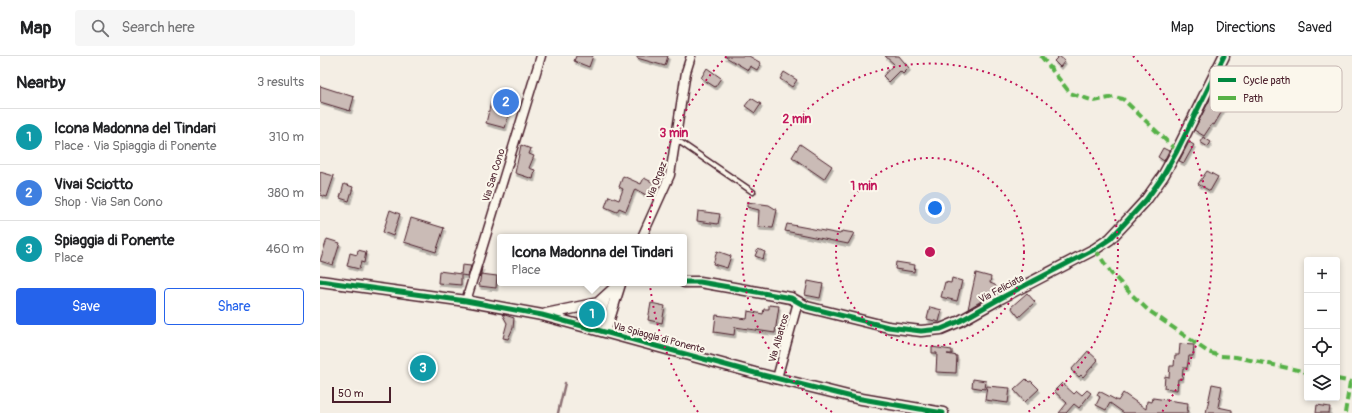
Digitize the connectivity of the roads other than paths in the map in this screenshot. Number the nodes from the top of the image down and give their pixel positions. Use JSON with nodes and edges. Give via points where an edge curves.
{"nodes":[{"id":1,"x":541,"y":56,"type":"edge"},
{"id":2,"x":692,"y":56,"type":"edge"},
{"id":3,"x":1224,"y":56,"type":"edge"},
{"id":4,"x":1219,"y":66,"type":"edge"},
{"id":5,"x":1210,"y":85,"type":"edge"},
{"id":6,"x":677,"y":140,"type":"junction"},
{"id":7,"x":753,"y":192,"type":"dead end"},
{"id":8,"x":643,"y":234,"type":"edge"},
{"id":9,"x":320,"y":282,"type":"edge"},
{"id":10,"x":687,"y":282,"type":"edge"},
{"id":11,"x":617,"y":286,"type":"edge"},
{"id":12,"x":619,"y":286,"type":"edge"},
{"id":13,"x":605,"y":298,"type":"junction"},
{"id":14,"x":466,"y":301,"type":"junction"},
{"id":15,"x":798,"y":302,"type":"junction"},
{"id":16,"x":542,"y":315,"type":"junction"},
{"id":17,"x":600,"y":331,"type":"junction"},
{"id":18,"x":776,"y":378,"type":"junction"},
{"id":19,"x":943,"y":413,"type":"edge"}],
"edges":[{"from":1,"to":14,"type":"street","name":"Via San Cono"},
{"from":2,"to":6,"type":"street","name":"Via Orgaz","via":[[686,72]]},
{"from":3,"to":4,"type":"street","name":"Via Feliciata"},
{"from":5,"to":15,"type":"street","name":"Via Feliciata","via":[[1163,176],[1125,223],[1095,250],[941,329],[921,331],[888,327],[818,310]]},
{"from":6,"to":7,"type":"lane"},
{"from":6,"to":8,"type":"street","name":"Via Orgaz","via":[[670,176]]},
{"from":9,"to":14,"type":"street","name":"Via Spiaggia di Ponente"},
{"from":10,"to":15,"type":"street","name":"Via Feliciata","via":[[760,292],[791,298]]},
{"from":11,"to":13,"type":"street"},
{"from":12,"to":17,"type":"street"},
{"from":13,"to":16,"type":"street","via":[[590,306]]},
{"from":13,"to":17,"type":"street"},
{"from":14,"to":16,"type":"street","name":"Via Spiaggia di Ponente"},
{"from":15,"to":18,"type":"street","name":"Via Albatros"},
{"from":16,"to":17,"type":"street","name":"Via Spiaggia di Ponente"},
{"from":17,"to":18,"type":"street","name":"Via Spiaggia di Ponente"},
{"from":18,"to":19,"type":"street","name":"Via Spiaggia di Ponente","via":[[856,398]]}]}
